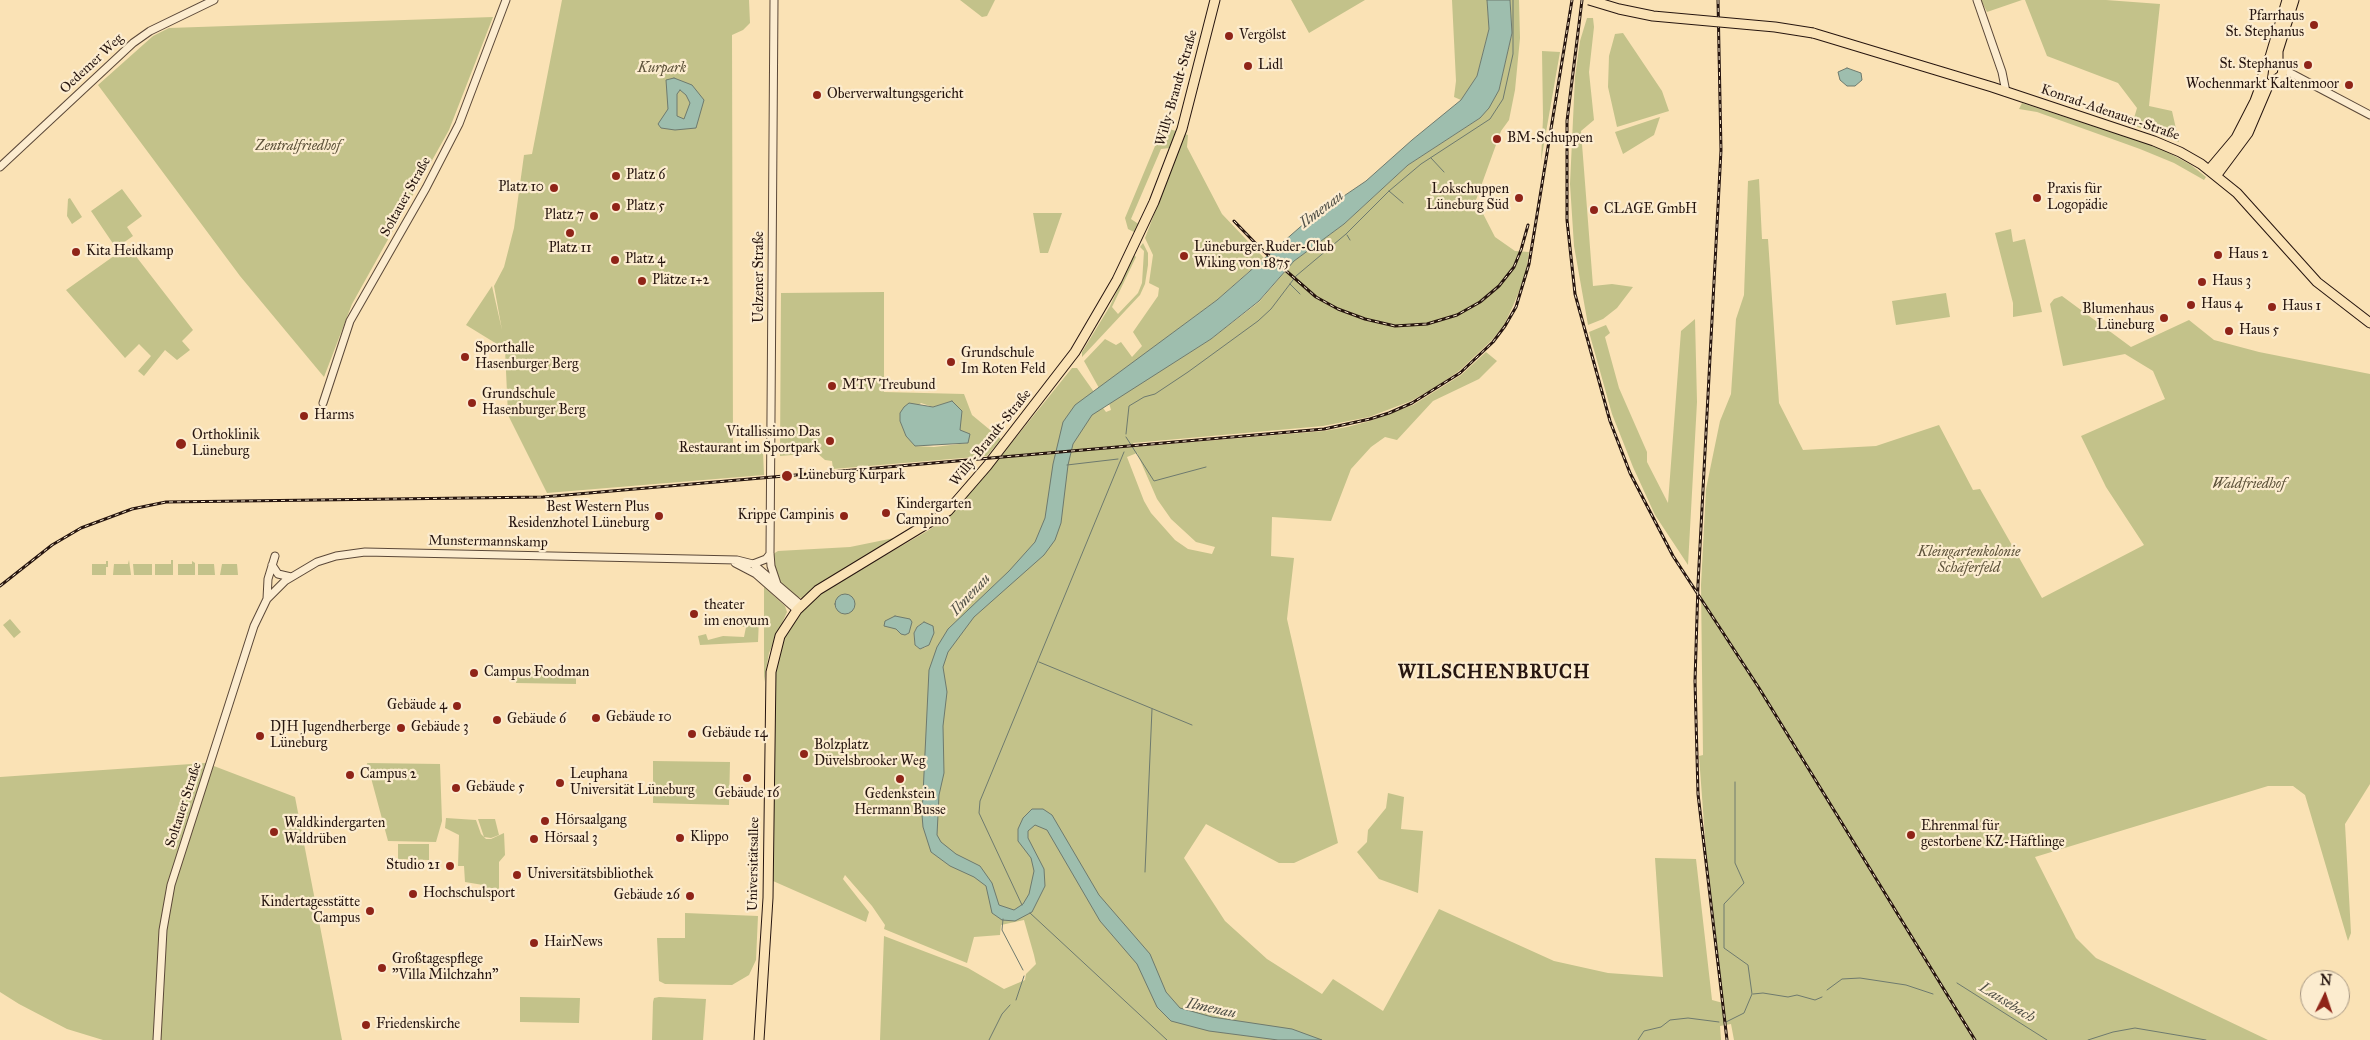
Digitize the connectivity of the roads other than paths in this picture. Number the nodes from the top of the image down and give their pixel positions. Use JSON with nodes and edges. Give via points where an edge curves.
{"nodes":[{"id":1,"x":214,"y":0,"type":"edge"},
{"id":2,"x":506,"y":0,"type":"edge"},
{"id":3,"x":774,"y":0,"type":"edge"},
{"id":4,"x":1215,"y":0,"type":"edge"},
{"id":5,"x":1589,"y":0,"type":"edge"},
{"id":6,"x":1976,"y":0,"type":"edge"},
{"id":7,"x":2287,"y":0,"type":"edge"},
{"id":8,"x":2294,"y":0,"type":"edge"},
{"id":9,"x":2267,"y":63,"type":"junction"},
{"id":10,"x":2280,"y":66,"type":"junction"},
{"id":11,"x":2263,"y":73,"type":"junction"},
{"id":12,"x":2275,"y":80,"type":"junction"},
{"id":13,"x":2308,"y":83,"type":"junction"},
{"id":14,"x":2006,"y":92,"type":"junction"},
{"id":15,"x":2331,"y":94,"type":"junction"},
{"id":16,"x":2370,"y":114,"type":"edge"},
{"id":17,"x":2370,"y":119,"type":"edge"},
{"id":18,"x":0,"y":167,"type":"edge"},
{"id":19,"x":2213,"y":173,"type":"junction"},
{"id":20,"x":2370,"y":323,"type":"edge"},
{"id":21,"x":323,"y":404,"type":"dead end"},
{"id":22,"x":770,"y":553,"type":"junction"},
{"id":23,"x":275,"y":556,"type":"dead end"},
{"id":24,"x":723,"y":559,"type":"junction"},
{"id":25,"x":753,"y":564,"type":"junction"},
{"id":26,"x":273,"y":566,"type":"junction"},
{"id":27,"x":771,"y":566,"type":"junction"},
{"id":28,"x":765,"y":574,"type":"junction"},
{"id":29,"x":291,"y":577,"type":"junction"},
{"id":30,"x":777,"y":584,"type":"junction"},
{"id":31,"x":267,"y":585,"type":"junction"},
{"id":32,"x":274,"y":591,"type":"junction"},
{"id":33,"x":267,"y":599,"type":"junction"},
{"id":34,"x":799,"y":607,"type":"junction"},
{"id":35,"x":770,"y":688,"type":"joint"},
{"id":36,"x":157,"y":1040,"type":"edge"},
{"id":37,"x":759,"y":1040,"type":"edge"}],
"edges":[{"from":1,"to":18,"type":"street","name":"Oedemer Weg","via":[[133,43]]},
{"from":2,"to":21,"type":"street","name":"Soltauer Straße","via":[[455,132],[350,321]]},
{"from":3,"to":22,"type":"street","name":"Uelzener Straße"},
{"from":4,"to":34,"type":"main road","name":"Willy-Brandt-Straße","via":[[1182,129],[1148,218],[1100,311],[1066,366],[948,511],[829,582]]},
{"from":5,"to":14,"type":"main road","name":"Konrad-Adenauer-Straße","bridge":true,"via":[[1653,16],[1813,33]]},
{"from":6,"to":14,"type":"street"},
{"from":7,"to":9,"type":"main road"},
{"from":8,"to":10,"type":"main road","via":[[2278,51]]},
{"from":9,"to":10,"type":"main road"},
{"from":9,"to":11,"type":"main road"},
{"from":10,"to":12,"type":"main road"},
{"from":10,"to":13,"type":"street"},
{"from":11,"to":12,"type":"main road","via":[[2266,78]]},
{"from":11,"to":19,"type":"main road","via":[[2255,101]]},
{"from":12,"to":13,"type":"street"},
{"from":12,"to":19,"type":"main road","via":[[2248,133]]},
{"from":13,"to":15,"type":"street"},
{"from":14,"to":19,"type":"main road","name":"Konrad-Adenauer-Straße","via":[[2160,143]]},
{"from":15,"to":16,"type":"street"},
{"from":15,"to":17,"type":"street"},
{"from":19,"to":20,"type":"main road","name":"Konrad-Adenauer-Straße","via":[[2250,205],[2317,282]]},
{"from":22,"to":25,"type":"street","via":[[766,560]]},
{"from":22,"to":27,"type":"street","name":"Uelzener Straße"},
{"from":22,"to":28,"type":"street","name":"Uelzener Straße"},
{"from":23,"to":26,"type":"street","name":"Soltauer Straße"},
{"from":24,"to":25,"type":"street","name":"Munstermannskamp"},
{"from":24,"to":29,"type":"street","name":"Munstermannskamp","via":[[353,553],[317,562]]},
{"from":24,"to":34,"type":"street","name":"Munstermannskamp","via":[[750,569]]},
{"from":25,"to":28,"type":"street","name":"Munstermannskamp"},
{"from":26,"to":29,"type":"street","via":[[278,574]]},
{"from":26,"to":31,"type":"street","name":"Soltauer Straße"},
{"from":26,"to":32,"type":"street","name":"Soltauer Straße"},
{"from":27,"to":28,"type":"street"},
{"from":27,"to":30,"type":"street","name":"Uelzener Straße"},
{"from":28,"to":30,"type":"street","name":"Munstermannskamp"},
{"from":29,"to":32,"type":"street","name":"Munstermannskamp"},
{"from":30,"to":34,"type":"street","name":"Munstermannskamp"},
{"from":31,"to":32,"type":"street"},
{"from":31,"to":33,"type":"street","name":"Soltauer Straße"},
{"from":32,"to":33,"type":"street","name":"Munstermannskamp"},
{"from":33,"to":36,"type":"street","name":"Soltauer Straße","via":[[254,626],[171,884],[163,930]]},
{"from":34,"to":35,"type":"main road","name":"Willy-Brandt-Straße","via":[[776,645]]},
{"from":35,"to":37,"type":"main road","name":"Universitätsallee","via":[[768,898]]}]}
